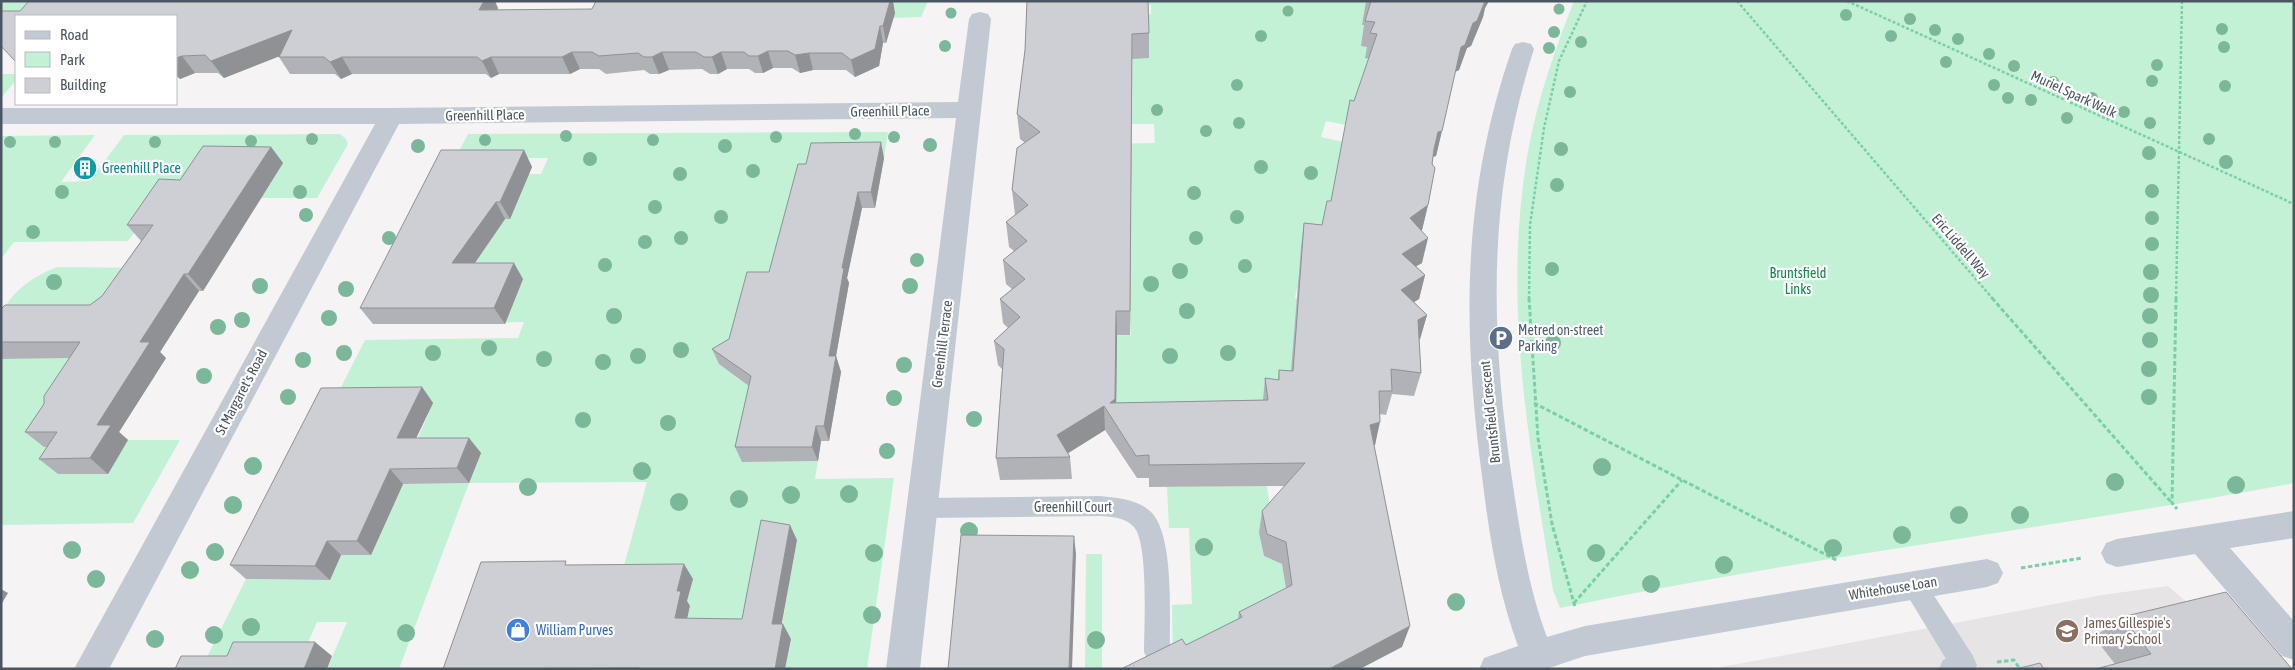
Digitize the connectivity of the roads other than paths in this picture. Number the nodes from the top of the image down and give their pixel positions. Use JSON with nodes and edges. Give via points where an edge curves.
{"nodes":[{"id":1,"x":980,"y":19,"type":"dead end"},
{"id":2,"x":1523,"y":49,"type":"dead end"},
{"id":3,"x":969,"y":110,"type":"junction"},
{"id":4,"x":1,"y":116,"type":"edge"},
{"id":5,"x":391,"y":116,"type":"junction"},
{"id":6,"x":923,"y":508,"type":"junction"},
{"id":7,"x":2294,"y":524,"type":"edge"},
{"id":8,"x":2202,"y":539,"type":"junction"},
{"id":9,"x":2117,"y":553,"type":"road end"},
{"id":10,"x":1987,"y":573,"type":"road end"},
{"id":11,"x":1901,"y":586,"type":"junction"},
{"id":12,"x":2294,"y":645,"type":"edge"},
{"id":13,"x":1157,"y":652,"type":"edge"},
{"id":14,"x":1537,"y":654,"type":"junction"},
{"id":15,"x":91,"y":669,"type":"edge"},
{"id":16,"x":902,"y":669,"type":"edge"},
{"id":17,"x":1496,"y":669,"type":"edge"},
{"id":18,"x":1952,"y":669,"type":"edge"}],
"edges":[{"from":1,"to":3,"type":"street","name":"Greenhill Terrace"},
{"from":2,"to":14,"type":"street","name":"Bruntsfield Crescent","via":[[1500,132],[1490,197],[1485,241],[1483,355],[1489,420],[1512,574]]},
{"from":3,"to":5,"type":"street","name":"Greenhill Place"},
{"from":3,"to":6,"type":"street","name":"Greenhill Terrace"},
{"from":4,"to":5,"type":"street","name":"Greenhill Place"},
{"from":5,"to":15,"type":"street","name":"St Margaret's Road"},
{"from":6,"to":13,"type":"lane","name":"Greenhill Court","via":[[1119,506],[1133,512],[1144,520],[1152,533],[1155,550]]},
{"from":6,"to":16,"type":"street","name":"Greenhill Terrace"},
{"from":7,"to":8,"type":"street"},
{"from":8,"to":9,"type":"street"},
{"from":8,"to":12,"type":"street"},
{"from":10,"to":11,"type":"street","name":"Whitehouse Loan"},
{"from":11,"to":14,"type":"street","name":"Whitehouse Loan","via":[[1585,641]]},
{"from":11,"to":18,"type":"lane","via":[[1964,665]]},
{"from":14,"to":17,"type":"street","name":"Whitehouse Loan"}]}
